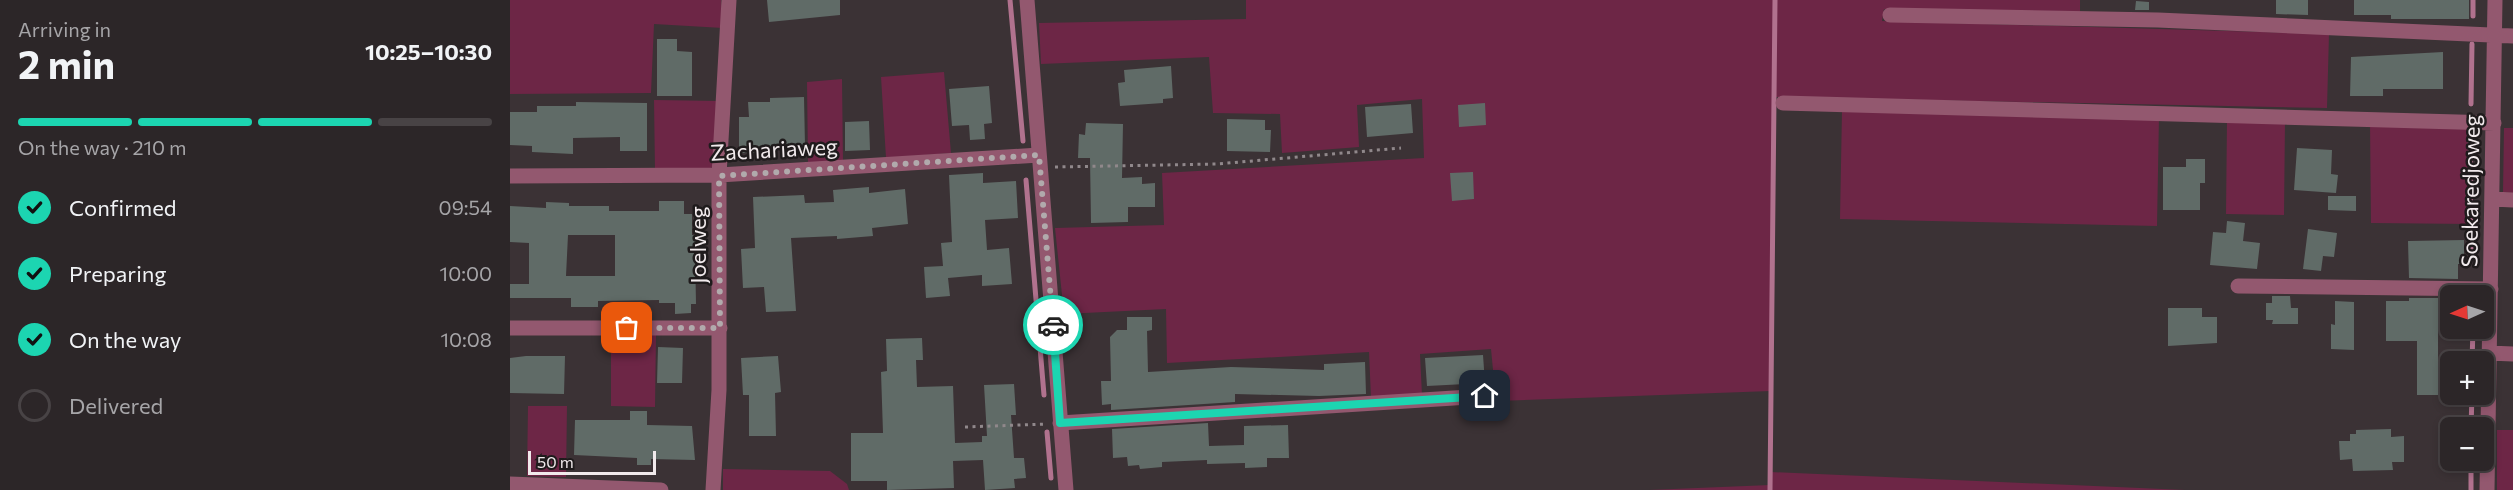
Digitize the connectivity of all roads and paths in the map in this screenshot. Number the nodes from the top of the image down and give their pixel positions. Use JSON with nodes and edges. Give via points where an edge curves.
{"nodes":[{"id":1,"x":729,"y":0,"type":"edge"},
{"id":2,"x":1027,"y":0,"type":"edge"},
{"id":3,"x":2495,"y":0,"type":"edge"},
{"id":4,"x":1890,"y":15,"type":"dead end"},
{"id":5,"x":2495,"y":35,"type":"junction"},
{"id":6,"x":2513,"y":36,"type":"edge"},
{"id":7,"x":1783,"y":103,"type":"dead end"},
{"id":8,"x":2494,"y":123,"type":"junction"},
{"id":9,"x":1401,"y":148,"type":"dead end"},
{"id":10,"x":1040,"y":161,"type":"junction"},
{"id":11,"x":510,"y":176,"type":"edge"},
{"id":12,"x":719,"y":176,"type":"junction"},
{"id":13,"x":2493,"y":199,"type":"junction"},
{"id":14,"x":2513,"y":200,"type":"edge"},
{"id":15,"x":2491,"y":285,"type":"edge"},
{"id":16,"x":2238,"y":286,"type":"dead end"},
{"id":17,"x":2440,"y":288,"type":"edge"},
{"id":18,"x":510,"y":328,"type":"edge"},
{"id":19,"x":720,"y":328,"type":"junction"},
{"id":20,"x":2494,"y":353,"type":"edge"},
{"id":21,"x":2513,"y":354,"type":"edge"},
{"id":22,"x":1485,"y":396,"type":"dead end"},
{"id":23,"x":2488,"y":405,"type":"edge"},
{"id":24,"x":1060,"y":423,"type":"junction"},
{"id":25,"x":965,"y":427,"type":"dead end"},
{"id":26,"x":510,"y":484,"type":"edge"},
{"id":27,"x":661,"y":490,"type":"edge"},
{"id":28,"x":713,"y":490,"type":"edge"},
{"id":29,"x":1066,"y":490,"type":"edge"},
{"id":30,"x":2487,"y":490,"type":"edge"}],
"edges":[{"from":1,"to":12,"type":"street","name":"Joelweg"},
{"from":2,"to":10,"type":"street"},
{"from":3,"to":5,"type":"street","name":"Soekaredjoweg"},
{"from":4,"to":5,"type":"street","via":[[2158,20]]},
{"from":5,"to":6,"type":"street"},
{"from":5,"to":8,"type":"street","name":"Soekaredjoweg"},
{"from":7,"to":8,"type":"street"},
{"from":8,"to":13,"type":"street","name":"Soekaredjoweg"},
{"from":9,"to":10,"type":"path","via":[[1217,164]]},
{"from":10,"to":12,"type":"street","name":"Zachariaweg"},
{"from":10,"to":24,"type":"street"},
{"from":11,"to":12,"type":"street","name":"Zachariaweg"},
{"from":12,"to":19,"type":"street","name":"Joelweg"},
{"from":13,"to":14,"type":"street"},
{"from":13,"to":15,"type":"street","name":"Soekaredjoweg"},
{"from":16,"to":17,"type":"street"},
{"from":18,"to":19,"type":"street"},
{"from":19,"to":28,"type":"street","name":"Joelweg"},
{"from":20,"to":21,"type":"street"},
{"from":22,"to":24,"type":"street"},
{"from":23,"to":30,"type":"street","name":"Soekaredjoweg"},
{"from":24,"to":25,"type":"path"},
{"from":24,"to":29,"type":"street"},
{"from":26,"to":27,"type":"street"}]}
